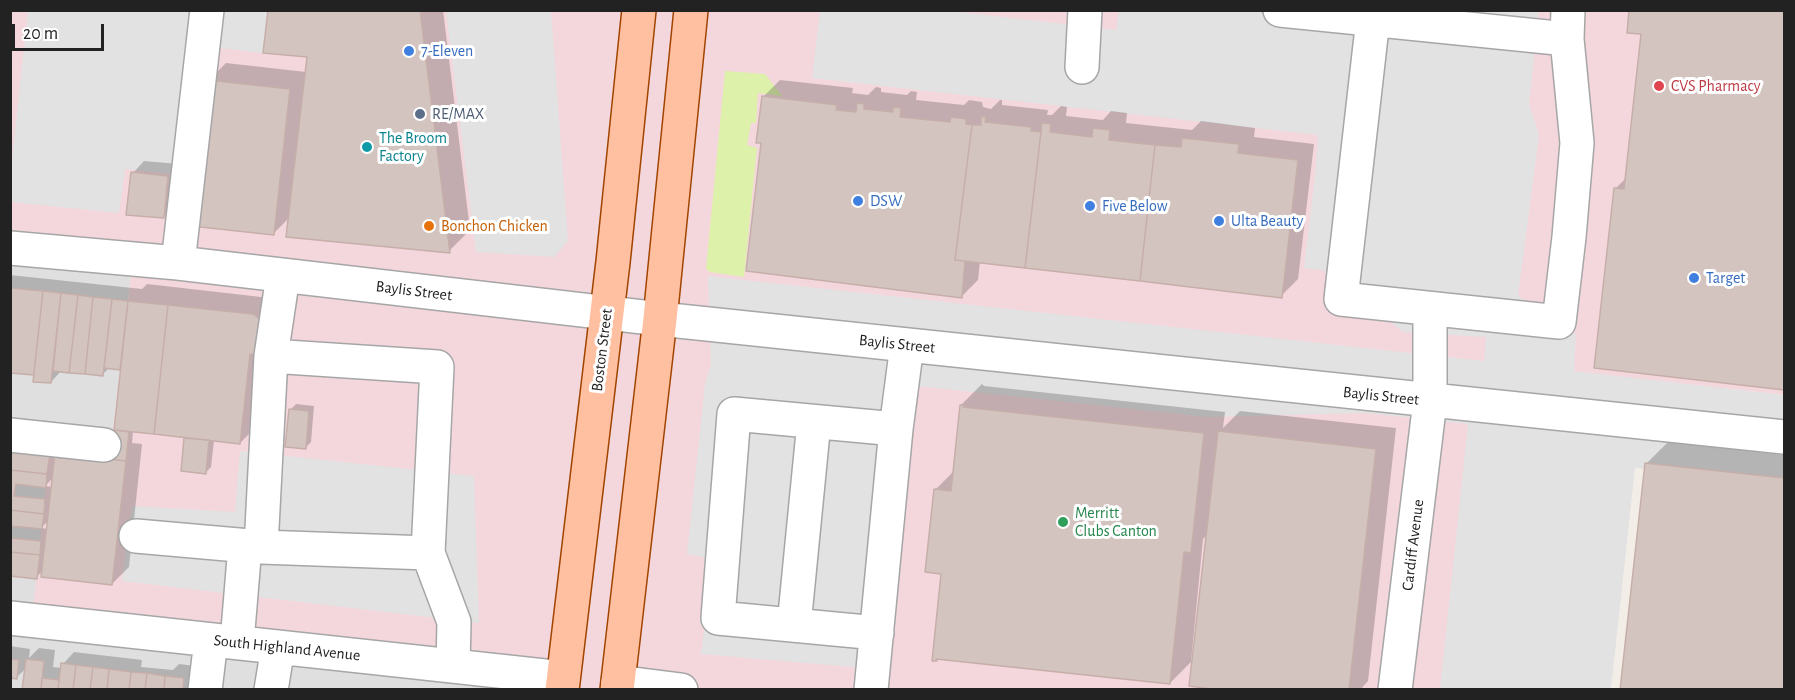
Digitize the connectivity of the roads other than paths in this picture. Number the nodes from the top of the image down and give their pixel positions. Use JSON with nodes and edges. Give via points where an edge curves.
{"nodes":[{"id":1,"x":207,"y":10,"type":"edge"},
{"id":2,"x":639,"y":10,"type":"edge"},
{"id":3,"x":691,"y":10,"type":"edge"},
{"id":4,"x":1085,"y":10,"type":"edge"},
{"id":5,"x":1280,"y":10,"type":"edge"},
{"id":6,"x":1373,"y":19,"type":"junction"},
{"id":7,"x":1567,"y":25,"type":"edge"},
{"id":8,"x":1082,"y":67,"type":"dead end"},
{"id":9,"x":10,"y":248,"type":"edge"},
{"id":10,"x":178,"y":263,"type":"junction"},
{"id":11,"x":283,"y":276,"type":"junction"},
{"id":12,"x":1430,"y":309,"type":"junction"},
{"id":13,"x":607,"y":312,"type":"junction"},
{"id":14,"x":660,"y":319,"type":"junction"},
{"id":15,"x":907,"y":345,"type":"junction"},
{"id":16,"x":271,"y":356,"type":"junction"},
{"id":17,"x":1430,"y":401,"type":"junction"},
{"id":18,"x":814,"y":422,"type":"junction"},
{"id":19,"x":896,"y":429,"type":"junction"},
{"id":20,"x":10,"y":435,"type":"edge"},
{"id":21,"x":1785,"y":437,"type":"edge"},
{"id":22,"x":105,"y":445,"type":"dead end"},
{"id":23,"x":136,"y":536,"type":"dead end"},
{"id":24,"x":253,"y":547,"type":"junction"},
{"id":25,"x":428,"y":553,"type":"junction"},
{"id":26,"x":10,"y":618,"type":"edge"},
{"id":27,"x":794,"y":625,"type":"junction"},
{"id":28,"x":877,"y":633,"type":"junction"},
{"id":29,"x":224,"y":641,"type":"junction"},
{"id":30,"x":278,"y":647,"type":"junction"},
{"id":31,"x":453,"y":666,"type":"junction"},
{"id":32,"x":562,"y":684,"type":"edge"},
{"id":33,"x":618,"y":686,"type":"edge"},
{"id":34,"x":205,"y":690,"type":"edge"},
{"id":35,"x":271,"y":690,"type":"edge"},
{"id":36,"x":681,"y":690,"type":"edge"},
{"id":37,"x":871,"y":690,"type":"edge"},
{"id":38,"x":1395,"y":690,"type":"edge"}],
"edges":[{"from":1,"to":10,"type":"street"},
{"from":2,"to":13,"type":"main road","name":"Boston Street"},
{"from":3,"to":14,"type":"main road"},
{"from":4,"to":8,"type":"street"},
{"from":5,"to":6,"type":"street"},
{"from":6,"to":7,"type":"street"},
{"from":6,"to":12,"type":"street","via":[[1341,299]]},
{"from":7,"to":12,"type":"street","via":[[1577,143],[1559,322]]},
{"from":9,"to":10,"type":"street","name":"Baylis Street"},
{"from":10,"to":11,"type":"street","name":"Baylis Street"},
{"from":11,"to":13,"type":"street","name":"Baylis Street"},
{"from":11,"to":16,"type":"street"},
{"from":12,"to":17,"type":"street","name":"Cardiff Avenue"},
{"from":13,"to":14,"type":"street","name":"Baylis Street"},
{"from":13,"to":32,"type":"main road","name":"Boston Street"},
{"from":14,"to":15,"type":"street","name":"Baylis Street"},
{"from":14,"to":33,"type":"main road"},
{"from":15,"to":17,"type":"street","name":"Baylis Street"},
{"from":15,"to":19,"type":"street"},
{"from":16,"to":24,"type":"street"},
{"from":16,"to":25,"type":"street","via":[[437,367]]},
{"from":17,"to":21,"type":"street","name":"Baylis Street"},
{"from":17,"to":38,"type":"street","name":"Cardiff Avenue"},
{"from":18,"to":19,"type":"street"},
{"from":18,"to":27,"type":"street"},
{"from":18,"to":27,"type":"street","via":[[734,414],[718,618]]},
{"from":19,"to":28,"type":"street"},
{"from":20,"to":22,"type":"street"},
{"from":23,"to":24,"type":"street"},
{"from":24,"to":25,"type":"street"},
{"from":24,"to":29,"type":"street"},
{"from":25,"to":31,"type":"street","via":[[454,622]]},
{"from":26,"to":29,"type":"street","name":"South Highland Avenue"},
{"from":27,"to":28,"type":"street"},
{"from":28,"to":37,"type":"street"},
{"from":29,"to":30,"type":"street","name":"South Highland Avenue"},
{"from":29,"to":34,"type":"street"},
{"from":30,"to":31,"type":"street","name":"South Highland Avenue"},
{"from":30,"to":35,"type":"street"},
{"from":31,"to":32,"type":"street","name":"South Highland Avenue"},
{"from":33,"to":36,"type":"street"}]}
